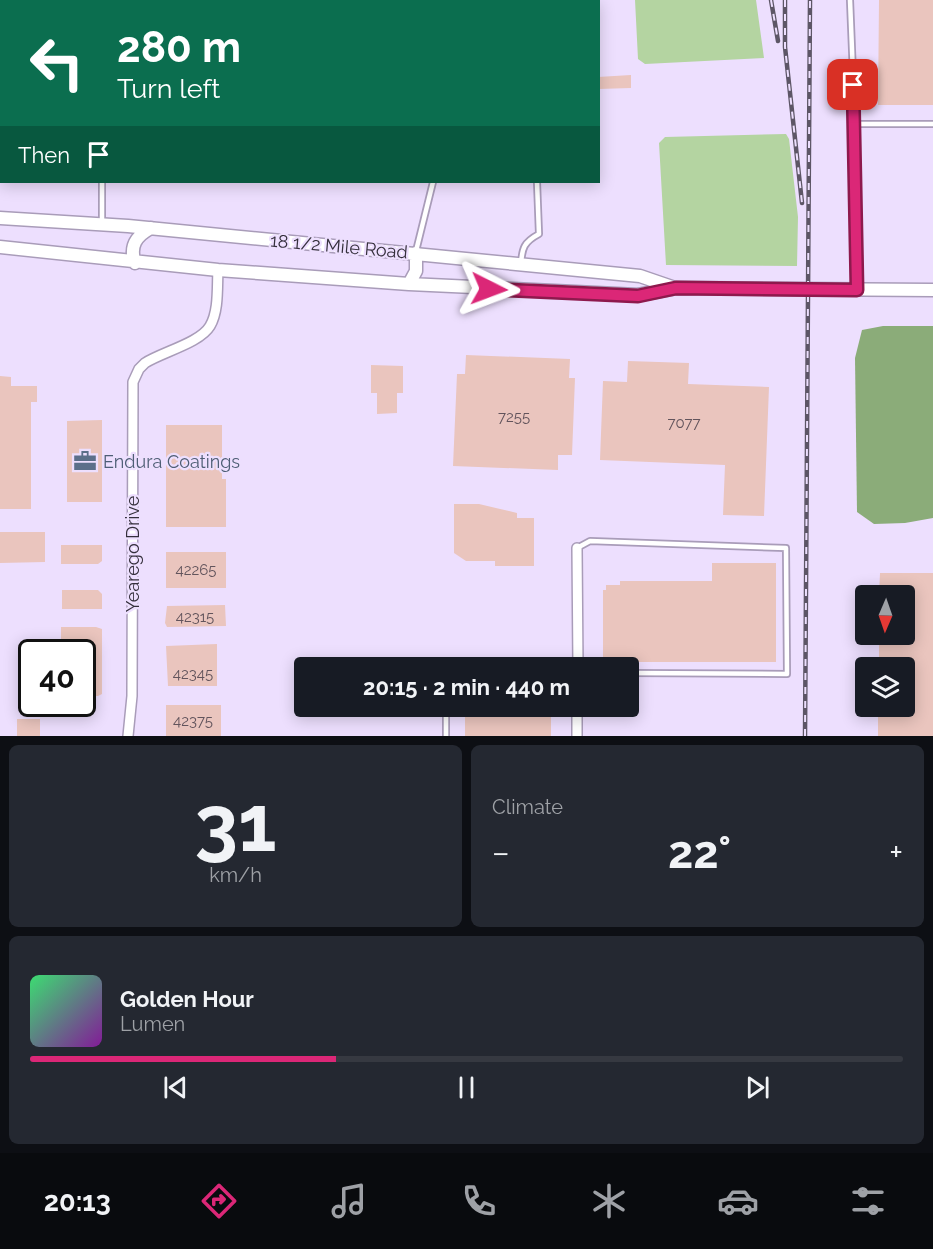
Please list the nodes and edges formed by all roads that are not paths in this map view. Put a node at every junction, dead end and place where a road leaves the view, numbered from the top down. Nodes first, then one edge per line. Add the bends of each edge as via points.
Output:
1 (850, 0) edge
2 (855, 124) junction
3 (933, 124) edge
4 (102, 183) edge
5 (433, 183) edge
6 (537, 183) edge
7 (0, 218) edge
8 (102, 224) junction
9 (151, 228) junction
10 (0, 247) edge
11 (416, 253) junction
12 (135, 263) junction
13 (521, 264) junction
14 (218, 270) junction
15 (409, 284) junction
16 (676, 288) junction
17 (857, 290) junction
18 (933, 290) edge
19 (577, 548) joint
20 (578, 657) edge
21 (639, 673) edge
22 (446, 717) edge
23 (577, 717) edge
24 (128, 736) edge
25 (446, 736) edge
26 (577, 736) edge

1 - 2 lane
2 - 3 lane
2 - 17 lane
4 - 8 lane
5 - 11 lane
6 - 13 lane via 539,234 522,247
7 - 8 street, 18 1/2 Mile Road
8 - 9 street, 18 1/2 Mile Road
9 - 11 street, 18 1/2 Mile Road
9 - 12 street via 134,243
10 - 12 street, 18 1/2 Mile Road
11 - 13 street, 18 1/2 Mile Road
11 - 15 street via 416,272
12 - 14 street, 18 1/2 Mile Road
13 - 16 street, 18 1/2 Mile Road via 640,276
14 - 15 street, 18 1/2 Mile Road
14 - 24 street, Yearego Drive via 210,326 195,339 146,363 133,382 132,696
15 - 16 street, 18 1/2 Mile Road via 638,296
16 - 17 street, 18 1/2 Mile Road
17 - 18 street, 18 1/2 Mile Road
19 - 20 street
19 - 21 lane via 590,542 786,548 787,674
22 - 25 lane
23 - 26 street

